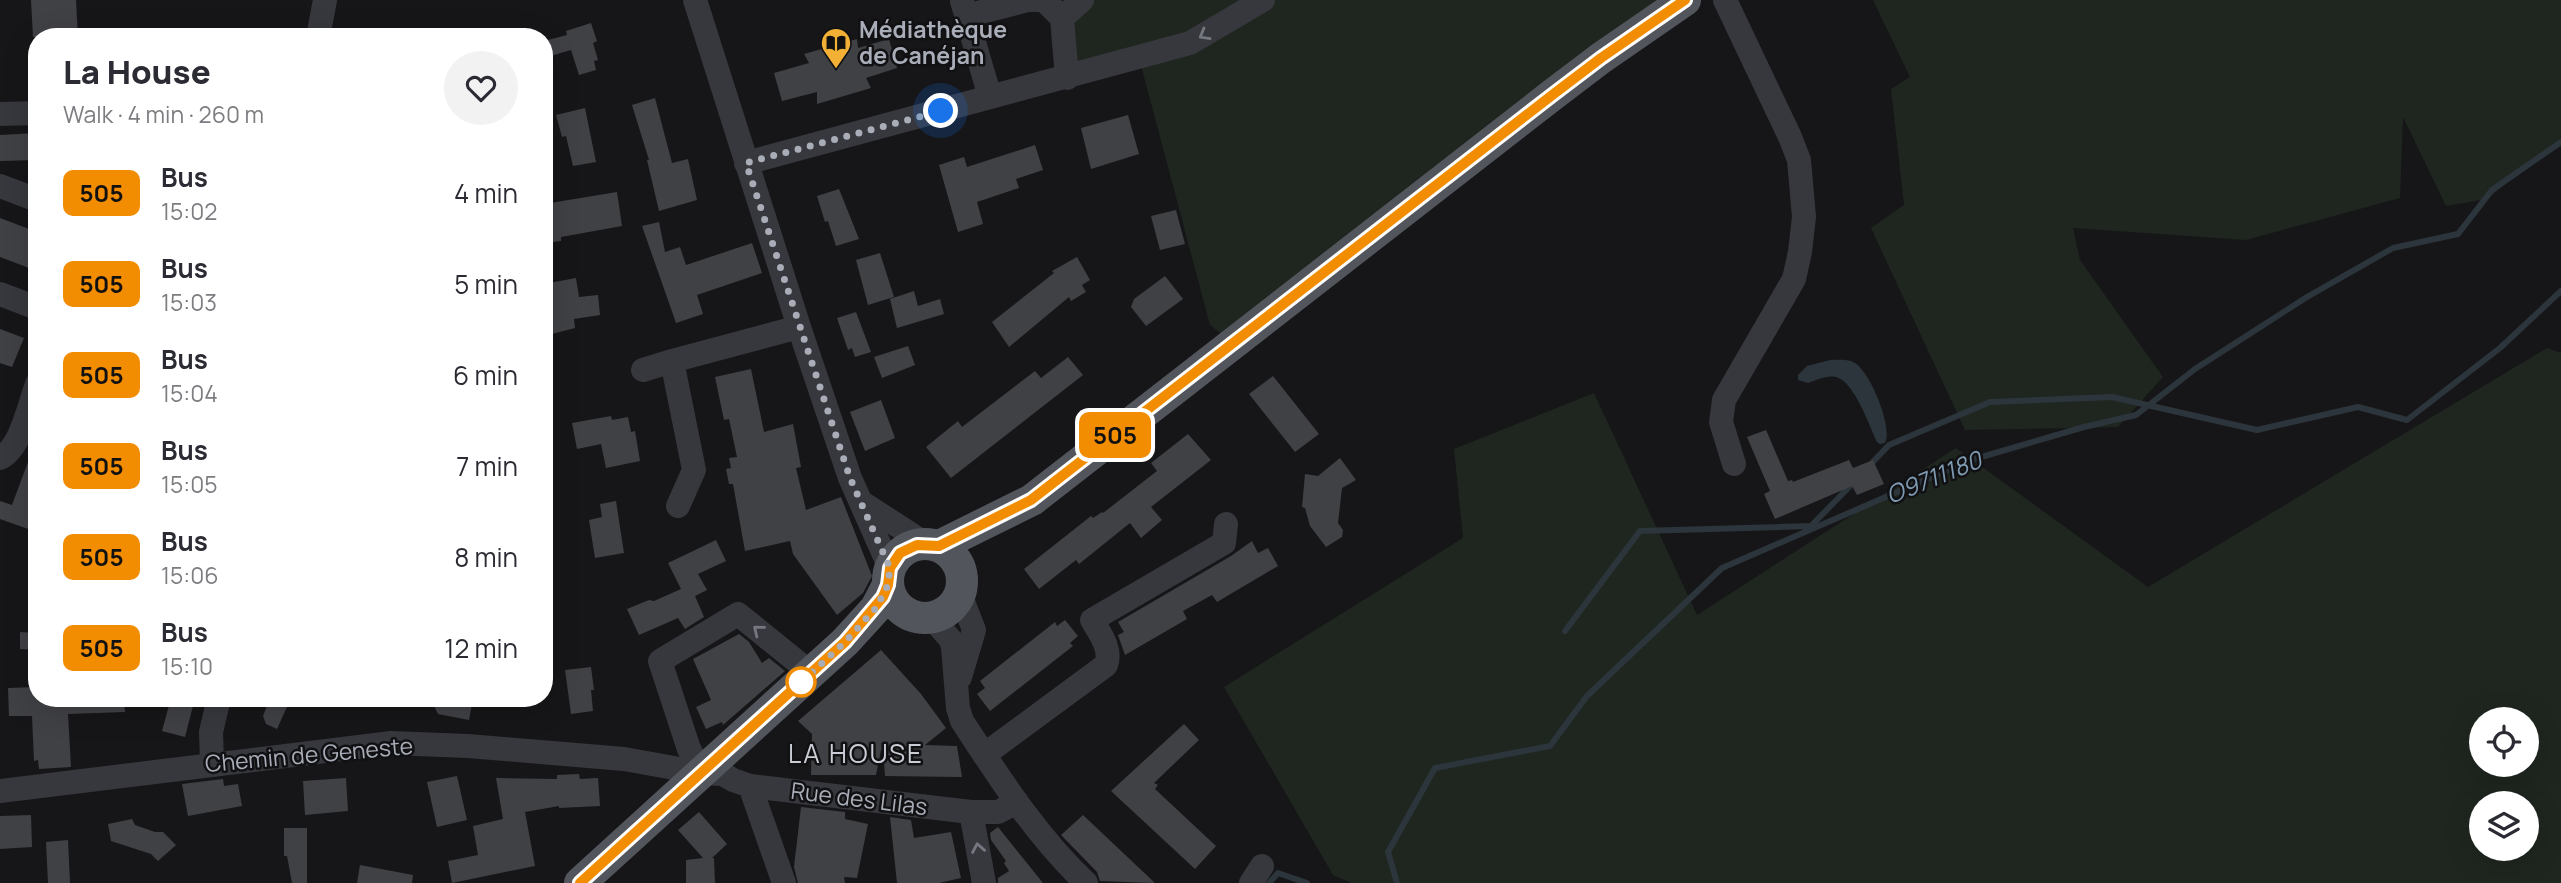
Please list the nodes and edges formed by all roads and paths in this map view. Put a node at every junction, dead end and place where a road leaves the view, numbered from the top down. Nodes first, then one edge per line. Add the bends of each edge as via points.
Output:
1 (325, 0) edge
2 (695, 0) edge
3 (1082, 0) edge
4 (1263, 0) edge
5 (1685, 0) edge
6 (1725, 0) edge
7 (964, 8) edge
8 (1062, 18) junction
9 (320, 28) edge
10 (1067, 78) junction
11 (990, 97) junction
12 (28, 113) edge
13 (0, 114) edge
14 (746, 163) junction
15 (0, 186) edge
16 (28, 197) edge
17 (0, 294) edge
18 (28, 305) edge
19 (799, 327) junction
20 (672, 362) junction
21 (643, 370) dead end
22 (28, 409) edge
23 (0, 458) edge
24 (1734, 464) dead end
25 (1031, 500) junction
26 (860, 501) junction
27 (678, 506) dead end
28 (1226, 524) dead end
29 (932, 545) junction
30 (889, 577) junction
31 (960, 581) junction
32 (921, 617) junction
33 (845, 642) junction
34 (811, 673) junction
35 (956, 688) junction
36 (217, 707) edge
37 (984, 755) junction
38 (212, 763) junction
39 (702, 773) junction
40 (750, 786) junction
41 (0, 791) edge
42 (1017, 802) junction
43 (971, 812) junction
44 (784, 882) edge
45 (580, 883) edge
46 (984, 883) edge
47 (1086, 883) edge

1 - 9 street
2 - 14 street
3 - 8 street
4 -> 10 street via 1190,43
5 - 25 main road via 1561,88
6 - 24 street via 1799,160 1804,216 1794,279 1724,400 1721,422
7 - 8 street via 1044,0
7 - 11 street
8 - 10 street
10 - 11 street
11 - 14 street
12 - 13 street
14 - 19 street
15 - 16 street
17 - 18 street
19 - 20 street
19 - 26 street
20 - 21 street
20 - 27 street via 694,470
22 - 23 street via 16,443
25 - 29 main road
25 - 31 main road
26 - 29 street
26 - 30 street
28 - 37 street via 1224,543 1092,620 1108,649 1106,665
29 - 30 main road via 917,545 900,553
29 - 31 main road via 955,559
30 - 32 main road via 891,598 899,608
30 - 33 main road via 876,608
31 - 32 main road via 952,607
31 - 35 street via 974,630
32 - 33 main road
32 - 35 street via 951,640
33 - 34 main road
34 - 39 main road
34 -> 39 street via 738,614 660,661 689,749
35 - 37 street via 962,720
36 - 38 street via 211,732
37 - 42 street
38 - 39 street, Chemin de Geneste via 391,743 624,760
38 - 41 street, Chemin de Geneste
39 - 40 street, Rue des Lilas via 723,774
39 - 45 main road
40 - 43 street, Rue des Lilas
40 - 44 street
42 - 43 street, Rue des Lilas via 998,812
42 - 47 street via 1061,860
46 -> 43 street

